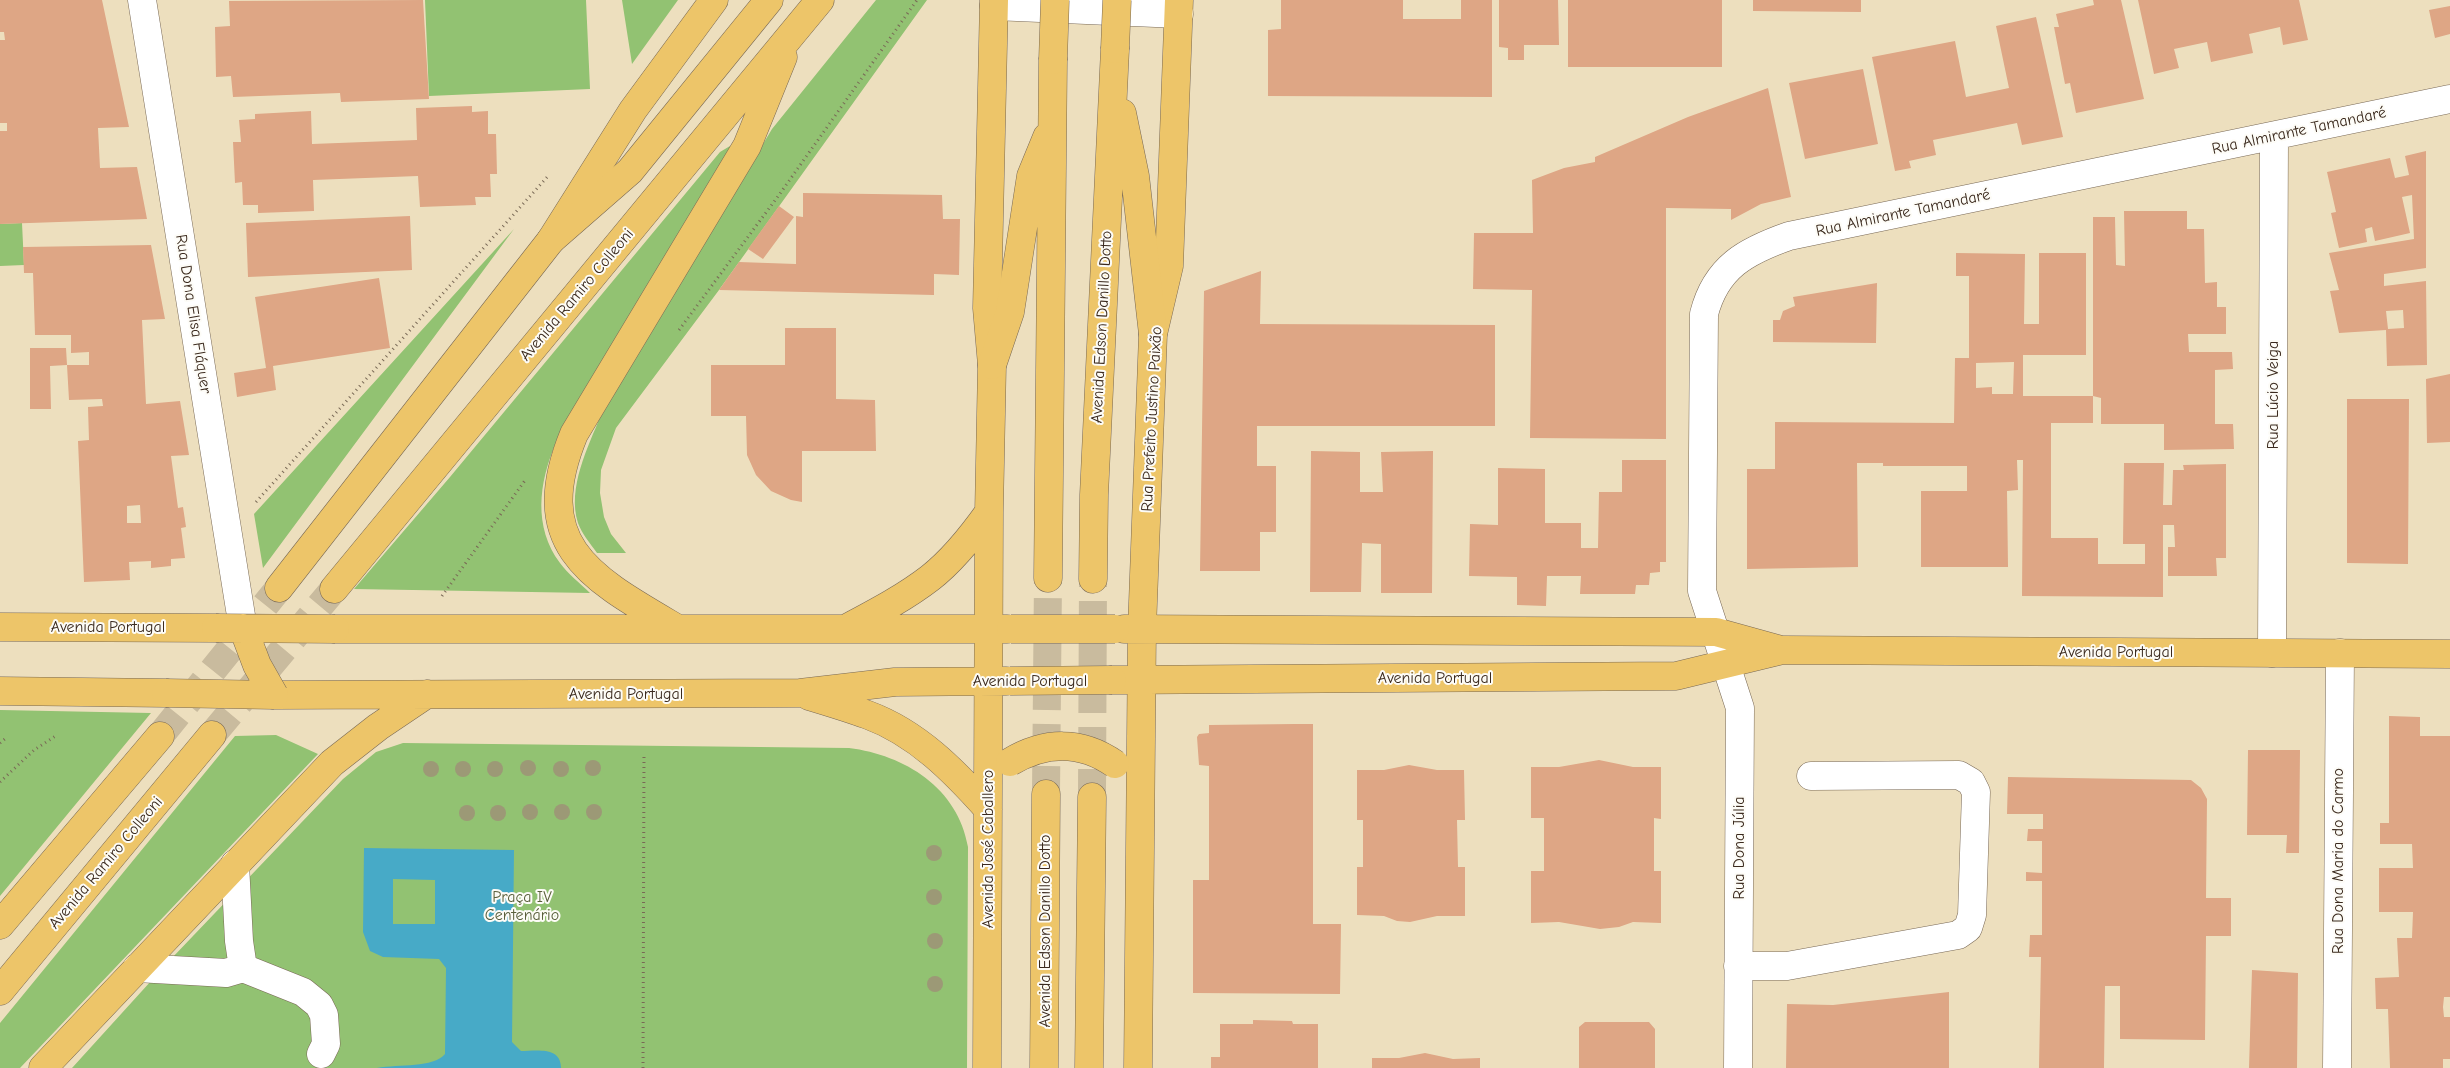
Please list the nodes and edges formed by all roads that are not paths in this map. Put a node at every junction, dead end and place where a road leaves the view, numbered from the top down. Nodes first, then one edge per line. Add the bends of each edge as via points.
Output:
1 (142, 0) edge
2 (714, 0) edge
3 (769, 0) edge
4 (820, 0) edge
5 (1055, 0) edge
6 (1117, 0) edge
7 (994, 3) edge
8 (1179, 7) edge
9 (793, 33) junction
10 (1114, 76) junction
11 (2450, 99) edge
12 (1052, 127) junction
13 (2274, 136) junction
14 (552, 240) junction
15 (1153, 334) junction
16 (992, 365) junction
17 (989, 512) junction
18 (1048, 578) tunnel mouth
19 (1093, 579) tunnel mouth
20 (279, 588) tunnel mouth
21 (334, 589) tunnel mouth
22 (0, 626) edge
23 (243, 628) junction
24 (678, 629) junction
25 (1000, 629) junction
26 (1142, 629) junction
27 (844, 630) junction
28 (1716, 632) junction
29 (1783, 650) junction
30 (2272, 653) junction
31 (2340, 654) junction
32 (2450, 654) edge
33 (1726, 664) junction
34 (1141, 680) junction
35 (999, 682) junction
36 (0, 691) edge
37 (800, 693) junction
38 (427, 694) junction
39 (278, 695) junction
40 (212, 735) tunnel mouth
41 (160, 736) tunnel mouth
42 (1811, 776) dead end
43 (988, 779) junction
44 (1140, 788) junction
45 (1046, 794) tunnel mouth
46 (1092, 797) tunnel mouth
47 (988, 809) junction
48 (235, 864) junction
49 (0, 926) edge
50 (1738, 966) junction
51 (137, 968) junction
52 (243, 968) junction
53 (0, 990) edge
54 (321, 1054) dead end
55 (43, 1068) edge
56 (987, 1068) edge
57 (1044, 1068) edge
58 (1089, 1068) edge
59 (1138, 1068) edge
60 (1738, 1068) edge
61 (2337, 1068) edge

1 - 23 street, Rua Dona Elisa Fláquer
2 - 14 main road via 633,110
3 - 14 main road via 630,171
4 - 9 main road, Avenida Ramiro Colleoni
5 - 12 main road, bridge
6 - 10 main road, bridge
7 - 8 street
7 - 16 main road via 987,308
8 - 15 main road, Rua Prefeito Justino Paixão via 1170,266
9 - 21 main road, Avenida Ramiro Colleoni
9 - 24 main road via 747,146 574,434 562,469 557,497 566,540 593,572 611,587
10 - 15 main road via 1135,176
10 - 19 main road, Avenida Edson Danillo Dotto via 1094,495
11 - 13 street, Rua Almirante Tamandaré
12 - 16 main road via 1031,176 1010,312
12 - 18 main road
13 - 28 street, Rua Almirante Tamandaré via 1789,236 1758,247 1735,262 1720,276 1708,295 1704,314 1702,591
13 - 30 street, Rua Lúcio Veiga
14 - 20 main road
15 - 26 main road, Rua Prefeito Justino Paixão
16 - 17 main road
17 - 25 main road
17 - 27 main road via 960,550 930,578
22 - 23 main road, Avenida Portugal, bridge
23 - 24 main road, Avenida Portugal, bridge
23 - 39 main road, bridge via 257,665
24 - 27 main road, Avenida Portugal
25 - 26 main road, Avenida Portugal, bridge
25 - 27 main road, Avenida Portugal
25 - 35 main road, Avenida José Caballero
26 - 28 main road, Avenida Portugal
26 - 34 main road
28 - 29 main road, Avenida Portugal
28 - 33 street, Rua Dona Júlia
29 - 30 main road, Avenida Portugal
29 - 33 main road, Avenida Portugal
30 - 31 main road, Avenida Portugal
31 - 32 main road, Avenida Portugal
31 - 61 street, Rua Dona Maria do Carmo
33 - 34 main road, Avenida Portugal via 1676,676
33 - 50 street, Rua Dona Júlia via 1740,708
34 - 35 main road, Avenida Portugal, bridge
34 - 44 main road
35 - 37 main road, Avenida Portugal via 895,682
35 - 43 main road, Avenida José Caballero
36 - 39 main road, Avenida Portugal, bridge
37 - 38 main road, Avenida Portugal
37 - 47 main road via 869,716 901,731 948,766
38 - 39 main road, Avenida Portugal
38 - 48 main road via 332,763
40 - 53 main road, Avenida Ramiro Colleoni
41 - 49 main road
42 - 50 street via 1959,775 1971,782 1976,792 1972,915 1968,928 1958,935 1787,966
43 - 44 main road, bridge via 1010,762 1040,748 1063,745 1085,748 1115,764
43 - 47 main road, Avenida José Caballero
44 - 59 main road
45 - 57 main road, Avenida Edson Danillo Dotto
46 - 58 main road
47 - 56 main road, Avenida José Caballero
48 - 51 main road
48 - 52 street
50 - 60 street, Rua Dona Júlia
51 - 52 street via 226,973
51 - 55 main road
52 - 54 street via 303,992 319,1005 326,1023 326,1044

